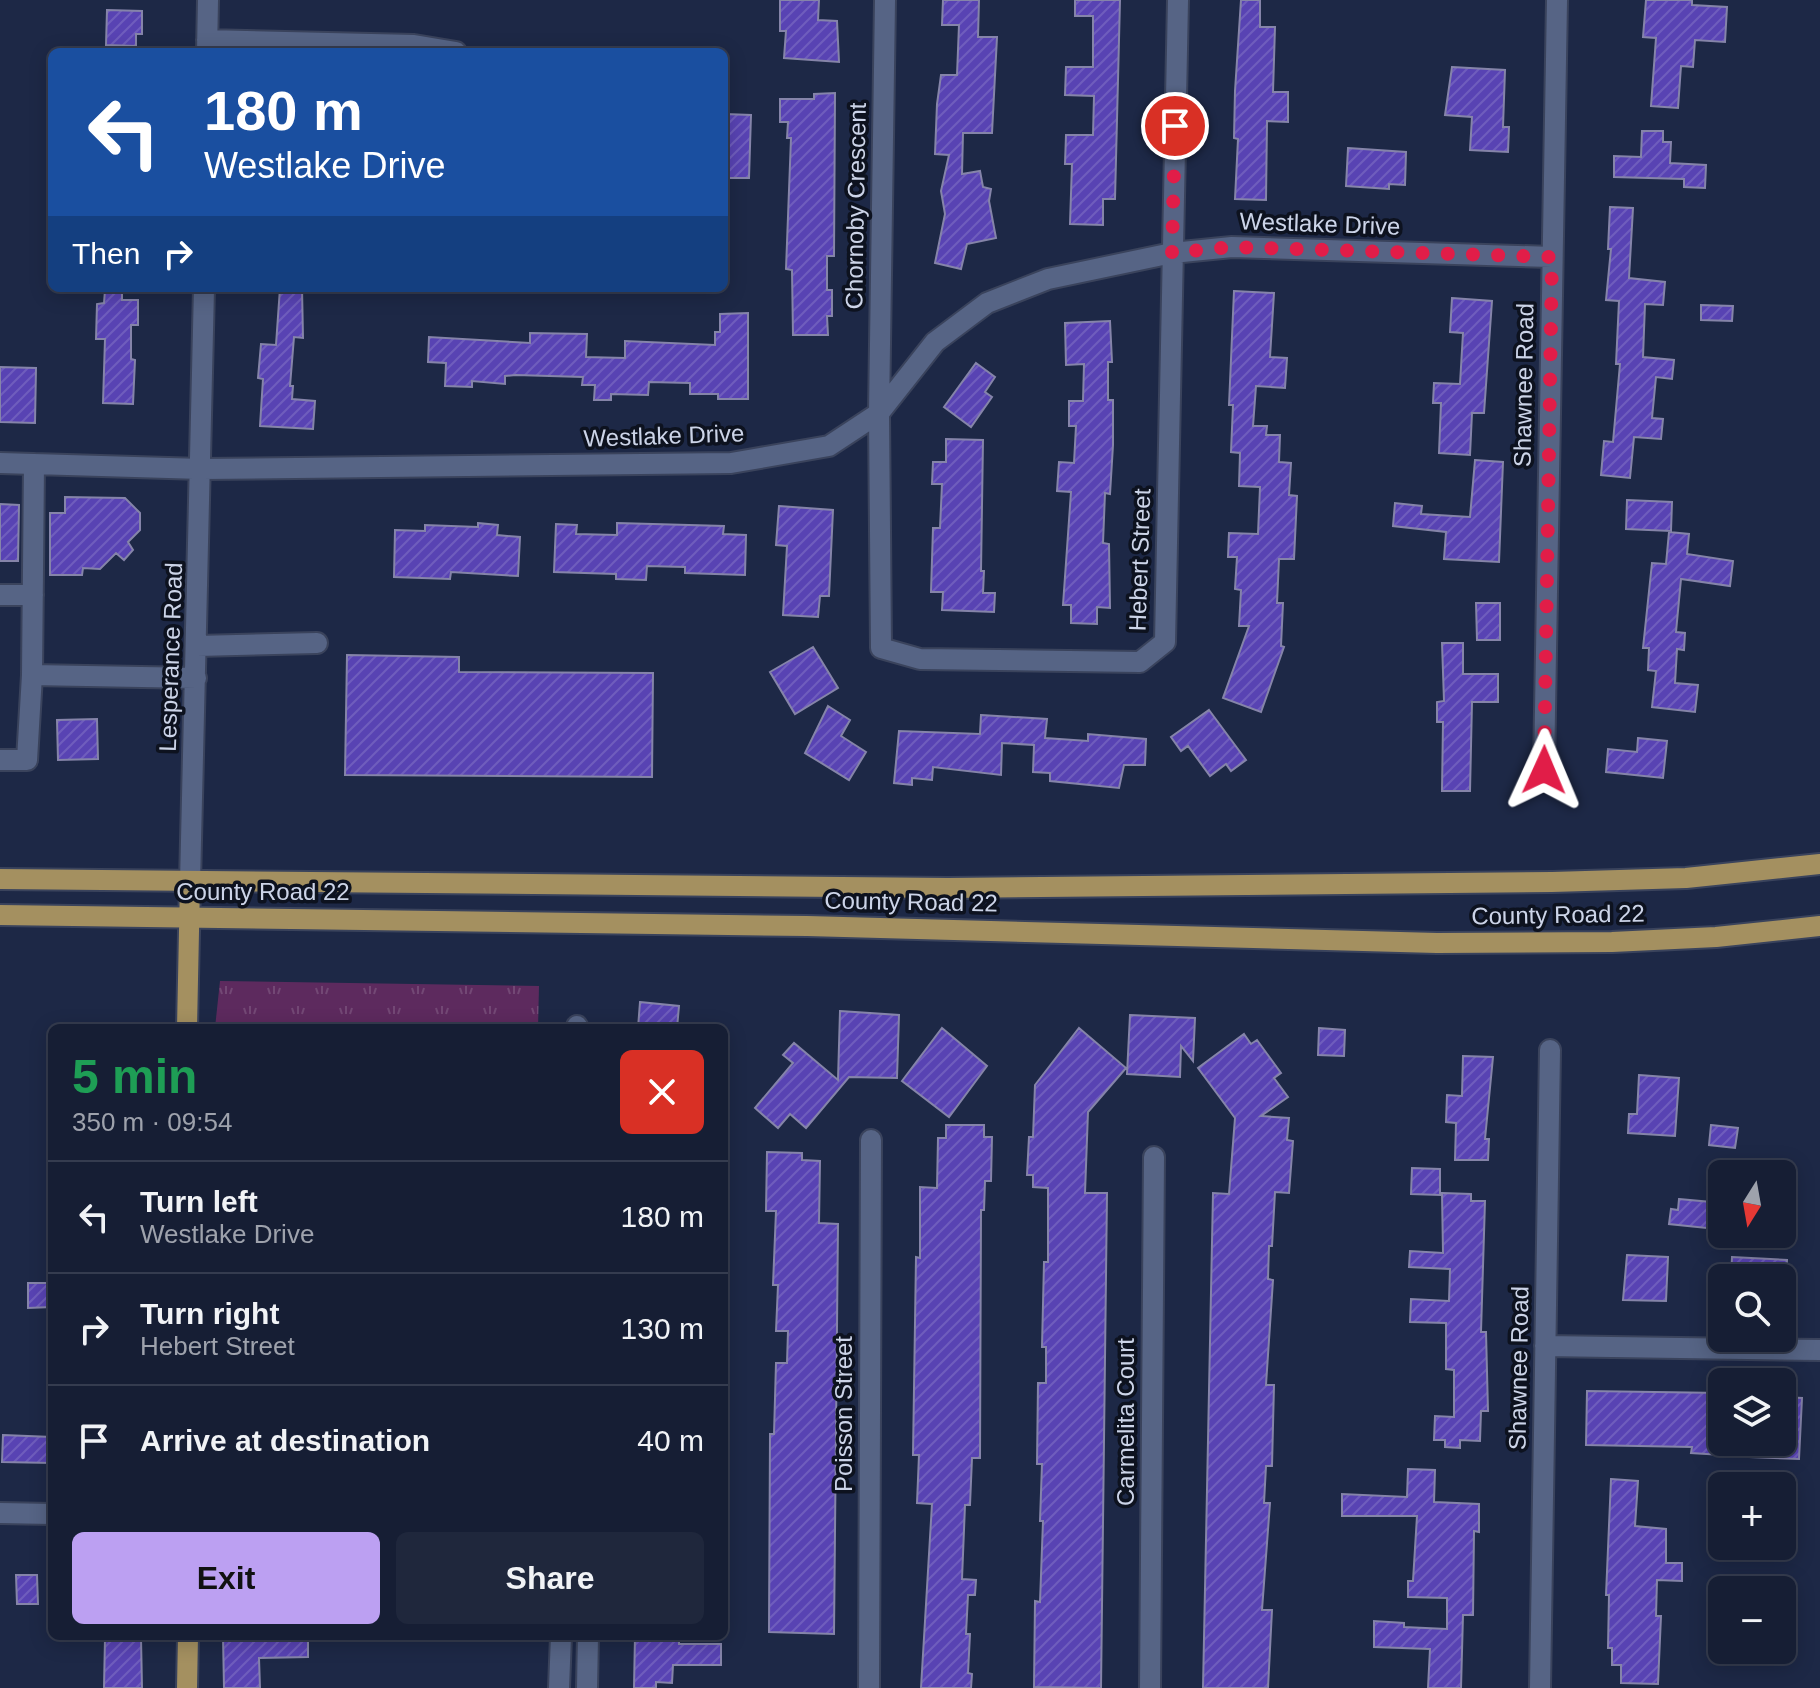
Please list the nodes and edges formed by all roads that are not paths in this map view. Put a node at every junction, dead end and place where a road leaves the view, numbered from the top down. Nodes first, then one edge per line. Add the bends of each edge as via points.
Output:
1 (208, 0) edge
2 (885, 0) edge
3 (1178, 0) edge
4 (1557, 0) edge
5 (207, 46) edge
6 (432, 48) edge
7 (1172, 253) junction
8 (1552, 257) junction
9 (204, 292) edge
10 (879, 413) junction
11 (0, 463) edge
12 (34, 464) junction
13 (202, 469) junction
14 (0, 595) edge
15 (33, 595) junction
16 (317, 643) dead end
17 (197, 646) junction
18 (32, 675) junction
19 (196, 678) junction
20 (0, 760) edge
21 (1544, 770) dead end
22 (1820, 864) edge
23 (0, 879) edge
24 (190, 883) junction
25 (0, 915) edge
26 (189, 918) junction
27 (1820, 926) edge
28 (187, 1024) edge
29 (1550, 1050) dead end
30 (871, 1140) dead end
31 (1154, 1157) dead end
32 (1545, 1346) junction
33 (1820, 1350) edge
34 (0, 1513) edge
35 (48, 1514) edge
36 (188, 1640) edge
37 (561, 1640) edge
38 (588, 1640) edge
39 (187, 1688) edge
40 (559, 1688) edge
41 (587, 1688) edge
42 (869, 1688) edge
43 (1150, 1688) edge
44 (1540, 1688) edge

1 - 5 street
2 - 10 street, Chornoby Crescent
3 - 7 street, Hebert Street
4 - 8 street, Shawnee Road
5 - 6 street
7 - 8 street, Westlake Drive via 1232,247
7 - 10 street, Westlake Drive via 1048,279 987,303 935,342
7 - 10 street, Hebert Street via 1165,642 1140,662 920,659 881,648
8 - 21 street, Shawnee Road
9 - 13 street, Lesperance Road
10 - 13 street, Westlake Drive via 829,446 731,463
11 - 12 street, Westlake Drive
12 - 13 street, Westlake Drive
12 - 15 street
13 - 17 street, Lesperance Road
14 - 15 street
15 - 18 street
16 - 17 street
17 - 19 street, Lesperance Road
18 - 19 street
18 - 20 street via 27,760
19 - 24 street, Lesperance Road
22 - 24 main road, County Road 22 via 1686,878 1520,882 810,888
23 - 24 main road, County Road 22
24 - 26 main road, Lesperance Road
25 - 26 main road, County Road 22
26 - 27 main road, County Road 22 via 807,926 1437,943 1627,941
26 - 28 main road, Lesperance Road
29 - 32 street, Shawnee Road
30 - 42 street, Poisson Street
31 - 43 street, Carmelita Court
32 - 33 street
32 - 44 street, Shawnee Road
34 - 35 street
36 - 39 main road
37 - 40 street
38 - 41 street

